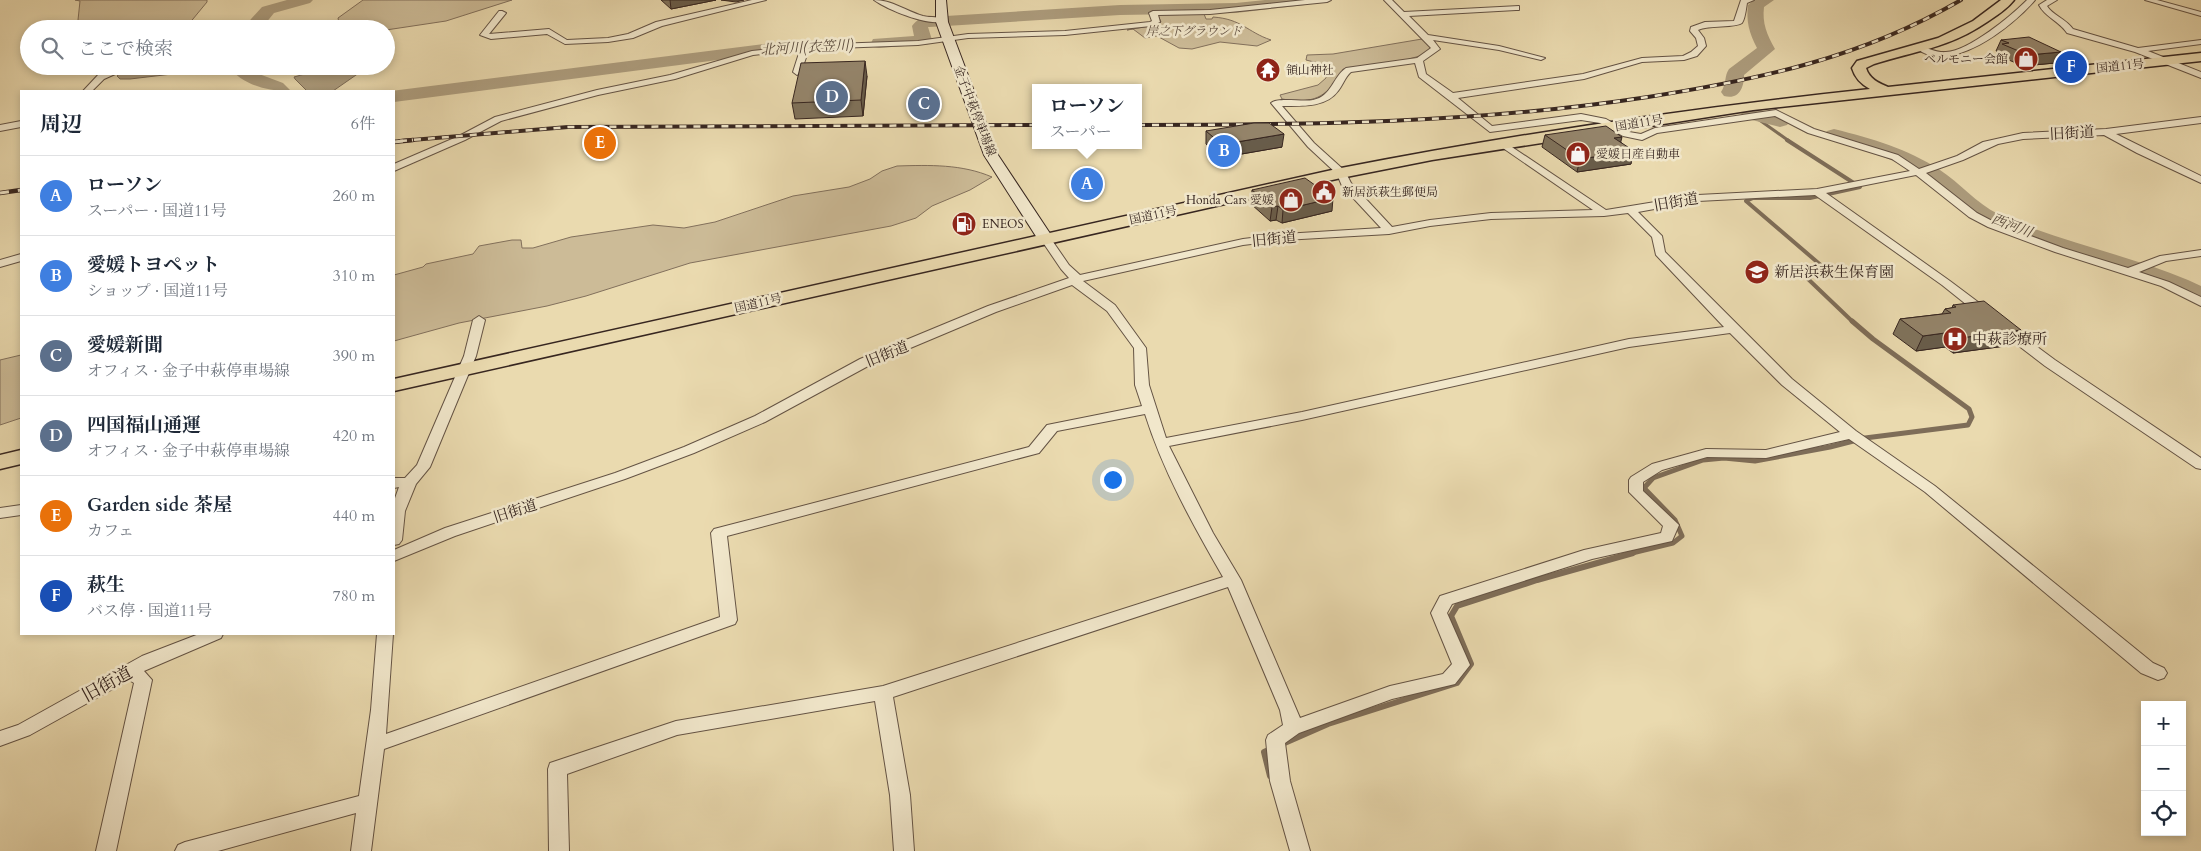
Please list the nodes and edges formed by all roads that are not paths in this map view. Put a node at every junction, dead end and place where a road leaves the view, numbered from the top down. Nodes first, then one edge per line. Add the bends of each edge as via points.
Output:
1 (762, 0) edge
2 (878, 0) edge
3 (941, 0) edge
4 (1327, 0) edge
5 (1388, 0) edge
6 (1750, 0) edge
7 (2008, 0) edge
8 (2031, 0) edge
9 (2053, 0) edge
10 (2149, 0) edge
11 (1516, 8) dead end
12 (502, 14) dead end
13 (1402, 14) junction
14 (2201, 14) edge
15 (942, 21) junction
16 (1426, 37) junction
17 (948, 38) junction
18 (2201, 42) edge
19 (805, 48) junction
20 (1920, 48) junction
21 (2138, 50) junction
22 (2201, 57) edge
23 (1541, 58) dead end
24 (1418, 60) junction
25 (2164, 61) junction
26 (797, 72) edge
27 (106, 75) edge
28 (2201, 75) edge
29 (88, 90) edge
30 (1884, 90) junction
31 (1451, 96) junction
32 (2201, 120) edge
33 (20, 124) edge
34 (1608, 124) junction
35 (0, 128) edge
36 (2106, 132) junction
37 (1504, 144) junction
38 (395, 168) edge
39 (1336, 168) junction
40 (1923, 171) junction
41 (2201, 180) edge
42 (1820, 195) junction
43 (1630, 210) junction
44 (1604, 213) junction
45 (1389, 231) junction
46 (1042, 233) junction
47 (2201, 254) edge
48 (20, 257) edge
49 (0, 264) edge
50 (2133, 270) junction
51 (1076, 279) junction
52 (2201, 302) edge
53 (479, 320) dead end
54 (1733, 330) junction
55 (467, 362) junction
56 (395, 373) edge
57 (395, 385) edge
58 (1149, 409) junction
59 (1851, 434) junction
60 (1160, 443) junction
61 (20, 457) edge
62 (0, 462) edge
63 (2201, 465) edge
64 (20, 472) edge
65 (0, 477) edge
66 (409, 482) junction
67 (395, 483) edge
68 (20, 510) edge
69 (0, 513) edge
70 (396, 548) edge
71 (1233, 580) junction
72 (213, 635) edge
73 (385, 635) edge
74 (130, 671) junction
75 (2158, 673) dead end
76 (883, 693) junction
77 (1293, 728) junction
78 (0, 739) edge
79 (375, 746) junction
80 (368, 802) junction
81 (106, 851) edge
82 (185, 851) edge
83 (361, 851) edge
84 (559, 851) edge
85 (904, 851) edge
86 (1300, 851) edge

1 - 12 street via 659,24 630,36 592,42 565,42 550,30 491,37 484,35
2 - 15 street via 923,19
3 - 15 main road, 金子中萩停車場線
4 - 17 street via 1248,9 1152,13 1156,22 1151,24 1097,30
5 - 13 street
6 - 31 street via 1744,2 1739,21 1705,24 1694,29 1702,46 1688,57 1642,60 1584,76
7 - 20 highway via 1991,16 1957,35
8 - 20 street via 2018,14 1986,36 1950,54
9 - 21 street via 2043,5 2070,31
10 - 14 street
11 - 13 street
13 - 16 street
15 - 17 main road, 金子中萩停車場線
16 - 23 street
16 - 24 street via 1436,49
17 - 19 street via 907,44
17 - 46 main road, 金子中萩停車場線 via 991,155
18 - 21 street
19 - 26 street
19 - 38 street via 737,56 672,77 498,119
20 - 30 highway via 1862,64 1860,74
21 - 25 street
22 - 25 highway, 国道11号
24 - 31 street via 1422,75
24 - 39 street via 1350,70 1344,73 1331,95 1321,99 1301,103 1275,102 1311,145
25 - 28 street
25 - 30 highway, 国道11号
27 - 29 street
30 - 34 highway, 国道11号
31 - 34 street via 1490,129 1581,117
32 - 36 street, 旧街道
33 - 35 street
34 - 37 highway, 国道11号
34 - 39 highway, 国道11号 via 1468,141
34 - 40 street via 1626,134 1642,136 1655,131 1776,113 1811,131 1895,156
36 - 40 street, 旧街道 via 2023,136 1996,141
36 - 41 street
37 - 39 highway, 国道11号
37 - 44 street
39 - 45 street via 1346,184
39 - 46 highway, 国道11号
40 - 42 street, 旧街道 via 1854,184
40 - 50 street via 1973,215 1992,225 2060,250
42 - 43 street, 旧街道 via 1698,198
42 - 63 street via 1946,283 2028,348
43 - 44 street, 旧街道
43 - 54 street via 1656,236 1660,253
44 - 45 street, 旧街道 via 1491,216
45 - 51 street, 旧街道 via 1244,242
46 - 51 street
46 - 55 highway, 国道11号
47 - 50 street via 2188,254
48 - 49 street
50 - 52 street
51 - 58 street via 1111,308 1140,348 1142,386
51 - 70 street, 旧街道 via 992,309 865,362 760,419 689,450 620,476
53 - 55 street
54 - 59 street via 1787,382
54 - 60 street via 1629,343 1302,416
55 - 56 highway, 国道11号
55 - 57 highway, 国道11号
55 - 66 street via 423,467
58 - 60 street
58 - 79 street via 1052,428 1034,450 718,533 729,620
59 - 75 street via 1930,490 2147,668
59 - 77 street via 1766,454 1706,453 1657,467 1636,480 1636,492 1671,525 1667,537 1590,554 1446,600 1438,613 1461,665 1449,678 1390,693
60 - 71 street via 1205,533
61 - 62 highway
64 - 65 highway
66 - 67 street
66 - 70 street via 397,511
68 - 69 street
71 - 76 street
71 - 77 street via 1289,710
72 - 74 street, 旧街道
73 - 79 street
74 - 78 street, 旧街道 via 24,730
74 - 81 street via 144,680
76 - 84 street via 676,728 557,769
76 - 85 street via 900,795
77 - 86 street via 1275,740 1280,780
79 - 80 street
80 - 82 street
80 - 83 street

